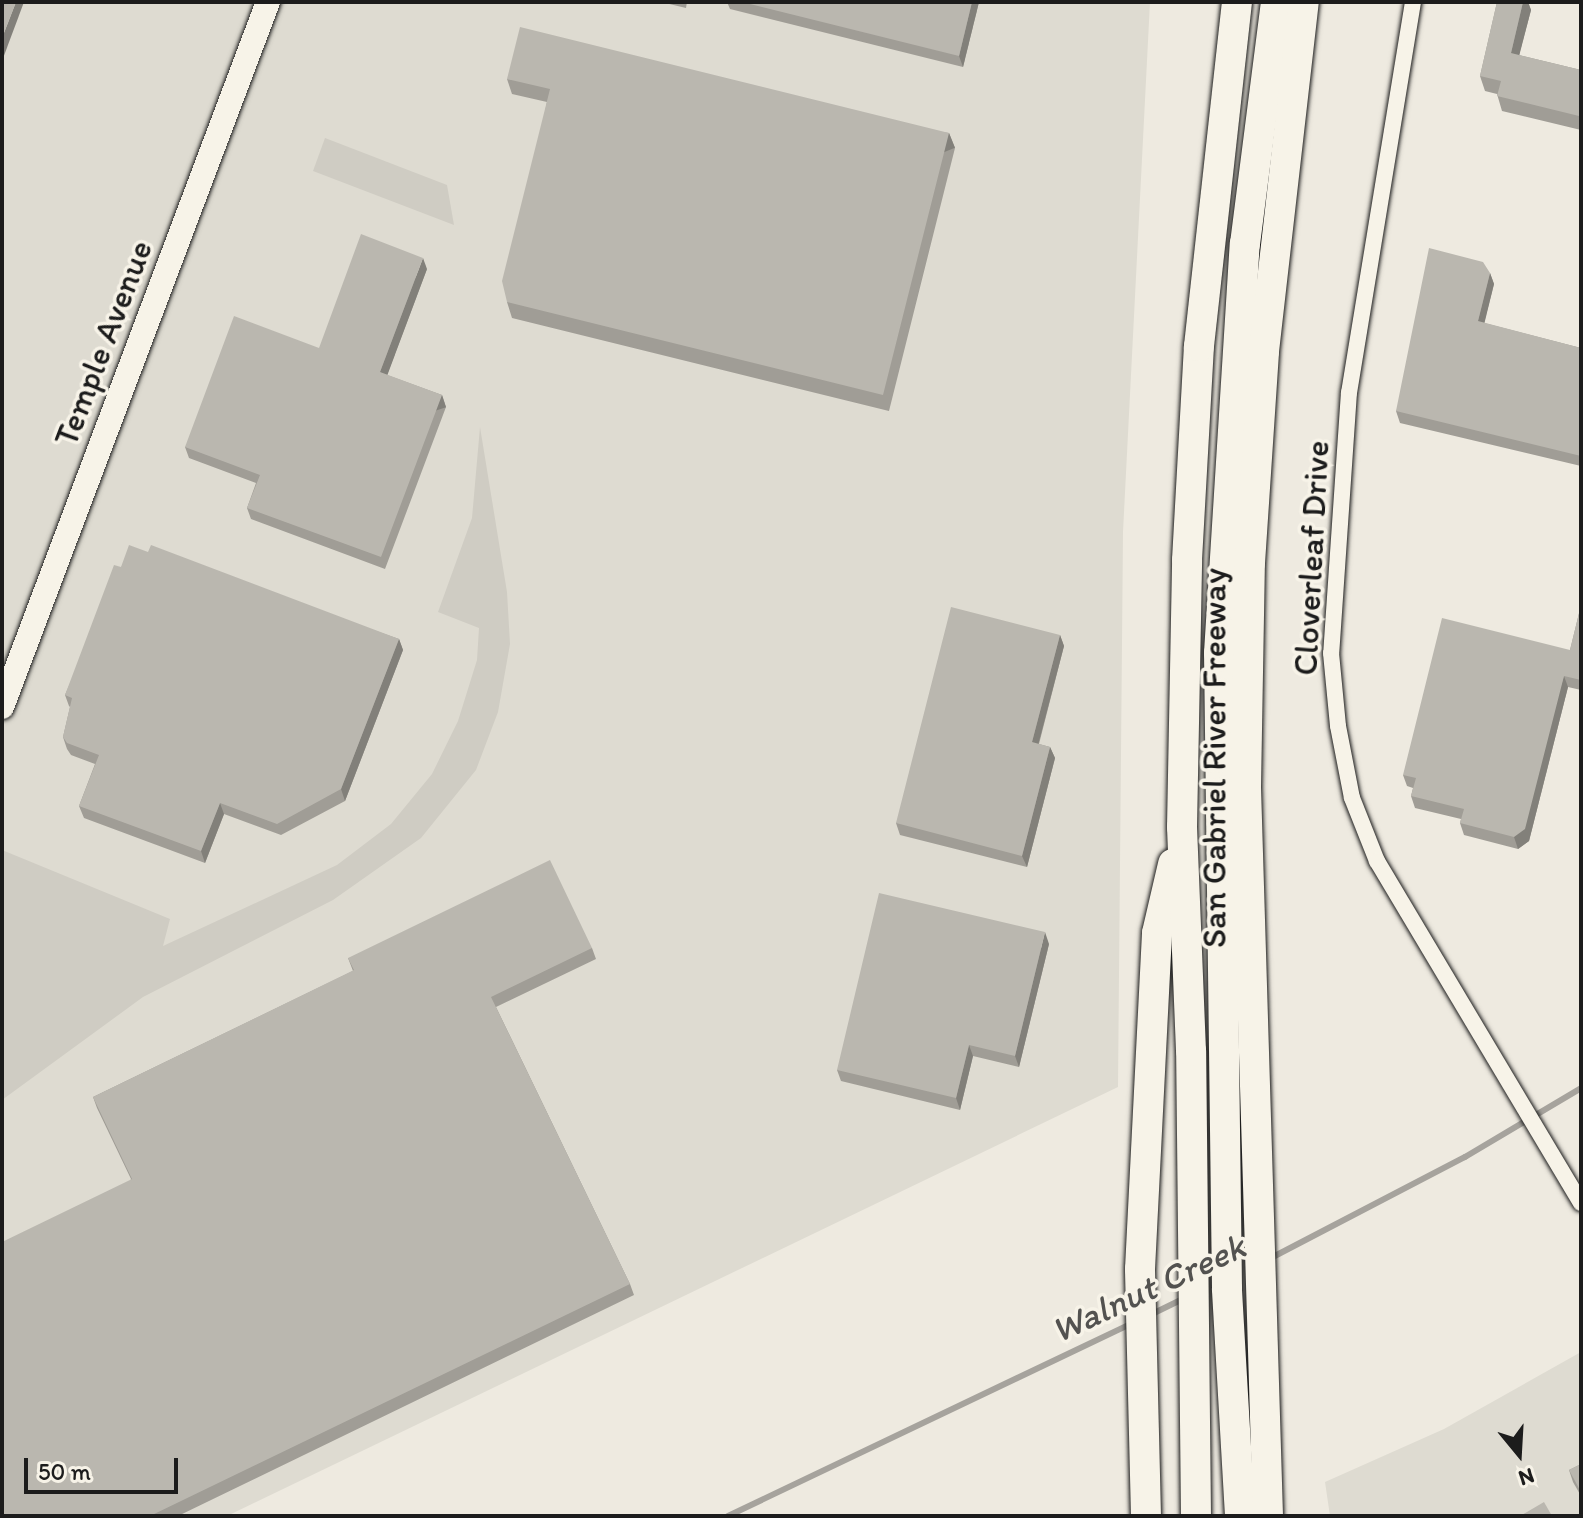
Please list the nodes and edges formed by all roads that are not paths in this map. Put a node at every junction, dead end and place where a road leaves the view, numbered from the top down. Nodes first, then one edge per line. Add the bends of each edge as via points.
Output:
1 (268, 2) edge
2 (1237, 2) edge
3 (1262, 2) edge
4 (1276, 2) edge
5 (1304, 2) edge
6 (1413, 2) edge
7 (2, 707) edge
8 (1182, 827) junction
9 (1191, 1046) junction
10 (1581, 1203) edge
11 (1146, 1516) edge
12 (1196, 1516) edge
13 (1240, 1516) edge
14 (1268, 1516) edge

1 - 7 main road, Temple Avenue
2 - 8 highway, San Gabriel River Freeway via 1199,346
3 - 9 highway via 1221,357 1207,585 1204,808 1210,1020
4 - 13 highway via 1245,244 1226,483 1218,834 1227,1288
5 - 14 highway, San Gabriel River Freeway via 1264,351 1250,563 1246,787
6 - 10 street, Cloverleaf Drive via 1349,392 1331,653 1352,798 1410,924
8 - 9 highway, San Gabriel River Freeway
8 - 11 highway via 1157,933 1140,1269
9 - 12 highway, San Gabriel River Freeway

